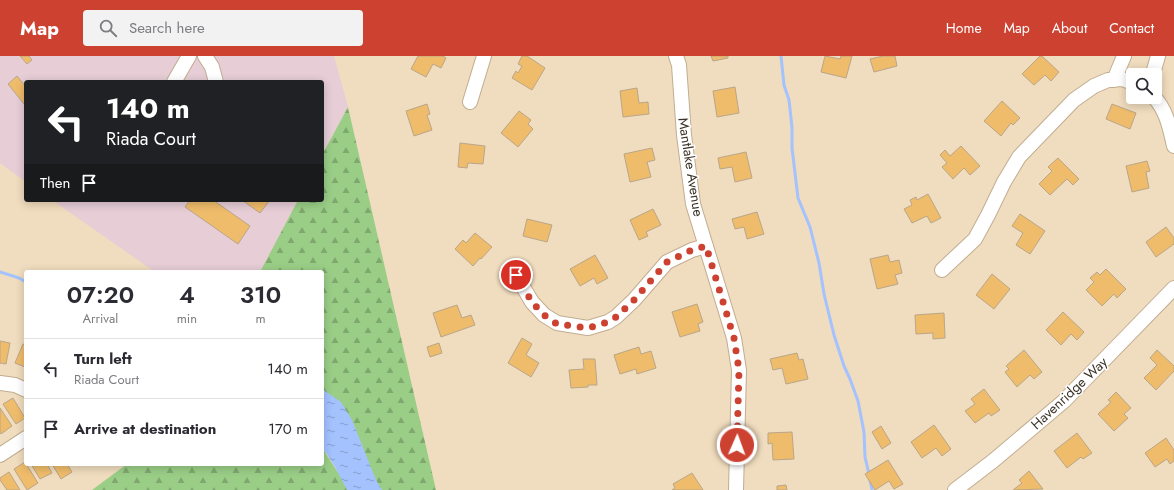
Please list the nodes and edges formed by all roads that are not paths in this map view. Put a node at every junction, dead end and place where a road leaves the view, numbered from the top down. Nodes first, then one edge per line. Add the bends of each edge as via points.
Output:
1 (189, 56) edge
2 (205, 56) edge
3 (484, 56) edge
4 (676, 56) edge
5 (1124, 56) edge
6 (1158, 56) edge
7 (1155, 68) edge
8 (175, 80) edge
9 (215, 80) edge
10 (1114, 80) junction
11 (1126, 80) edge
12 (470, 102) dead end
13 (1160, 104) edge
14 (1174, 146) edge
15 (706, 246) junction
16 (942, 270) dead end
17 (516, 275) dead end
18 (1174, 288) edge
19 (0, 383) edge
20 (24, 389) edge
21 (24, 439) edge
22 (0, 455) edge
23 (960, 489) edge
24 (736, 490) edge

1 - 8 street
2 - 9 street via 212,67
3 - 12 street
4 - 15 street, Mantlake Avenue via 693,204
5 - 10 street
6 - 7 street
10 - 11 street
10 - 16 street via 1094,86 1074,100 1019,158 975,239
13 - 14 street via 1167,116
15 - 17 street via 667,262 616,317 588,328 557,324 544,315 532,302
15 - 24 street, Mantlake Avenue via 734,338 739,370
18 - 23 street, Havenridge Way via 1064,401
19 - 20 street
21 - 22 street

